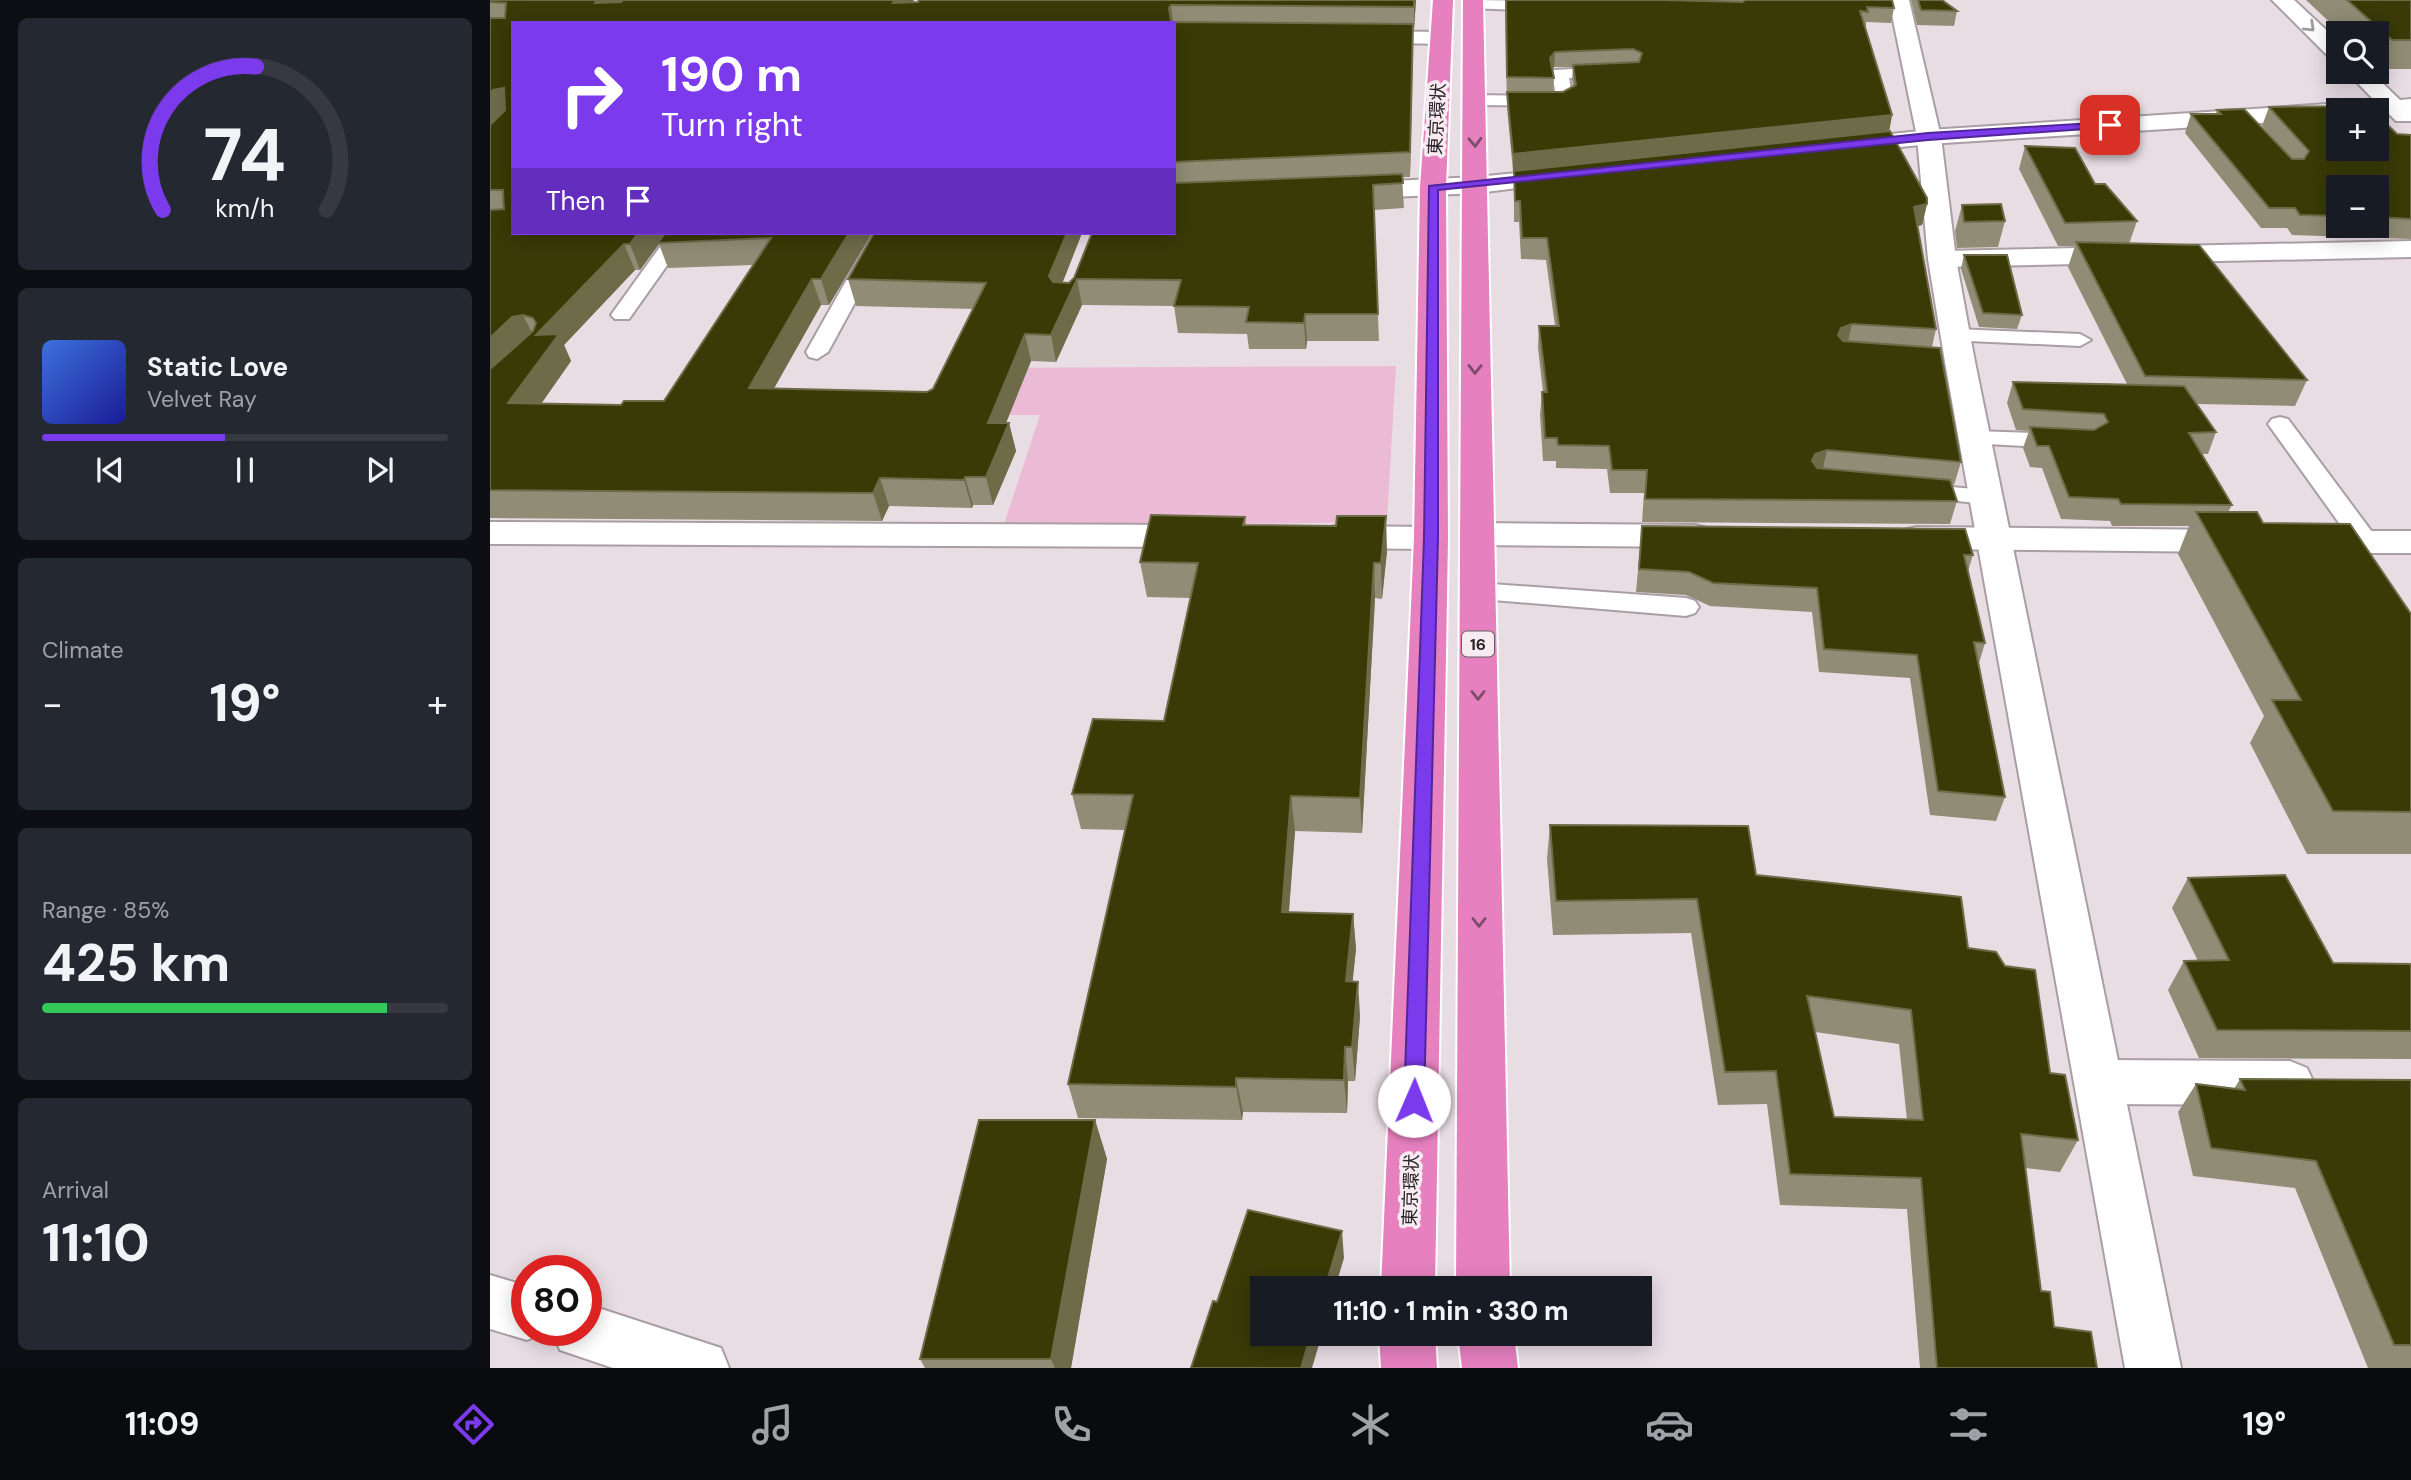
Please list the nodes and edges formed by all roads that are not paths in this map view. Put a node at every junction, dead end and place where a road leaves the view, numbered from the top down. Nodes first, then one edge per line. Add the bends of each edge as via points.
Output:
1 (1899, 0) edge
2 (2282, 0) edge
3 (1463, 2) edge
4 (1564, 6) edge
5 (1334, 37) edge
6 (1441, 38) junction
7 (2326, 42) edge
8 (1632, 72) edge
9 (2372, 84) edge
10 (1474, 100) junction
11 (2405, 112) edge
12 (2239, 116) junction
13 (2256, 135) edge
14 (1928, 136) junction
15 (1819, 148) edge
16 (1586, 174) edge
17 (1477, 185) junction
18 (1433, 188) junction
19 (1324, 192) edge
20 (679, 235) edge
21 (882, 235) edge
22 (2411, 249) edge
23 (1942, 259) junction
24 (622, 315) dead end
25 (2080, 340) dead end
26 (817, 352) dead end
27 (1950, 353) junction
28 (2280, 424) dead end
29 (1975, 438) junction
30 (2086, 442) edge
31 (1891, 489) edge
32 (1987, 497) junction
33 (490, 533) edge
34 (1479, 534) junction
35 (1223, 536) edge
36 (1307, 537) edge
37 (1730, 537) edge
38 (1431, 538) junction
39 (1883, 538) edge
40 (1994, 539) junction
41 (2366, 542) junction
42 (2411, 542) edge
43 (1478, 592) junction
44 (1686, 607) dead end
45 (2099, 1082) junction
46 (2330, 1084) edge
47 (1408, 1276) edge
48 (1483, 1276) edge
49 (490, 1302) edge
50 (511, 1308) edge
51 (602, 1337) edge
52 (1408, 1346) edge
53 (1487, 1346) edge
54 (701, 1368) edge
55 (1409, 1368) edge
56 (1490, 1368) edge
57 (2154, 1368) edge

1 - 14 street
2 -> 7 street
3 - 4 lane
3 - 6 highway, 東京環状
3 - 10 highway, 東京環状 / 16
5 - 6 street
6 - 18 highway, 東京環状
8 - 10 lane via 1560,73 1565,100 1561,101
9 - 11 street
10 -> 17 highway, 東京環状 / 16
11 - 12 street
12 - 13 lane
12 - 14 street
14 - 15 street
14 - 23 street
16 - 17 street
17 - 18 street
17 -> 34 highway, 東京環状 / 16 via 1474,433
18 - 19 street
18 - 38 highway, 東京環状
20 - 24 lane
21 - 26 lane
22 - 23 street
23 - 27 street
25 - 27 lane
27 - 29 street
28 - 41 lane
29 - 30 lane
29 - 32 street
31 - 32 lane
32 - 40 street
33 - 35 street
34 - 37 street
34 - 43 highway, 東京環状 / 16
36 - 38 street
38 - 47 highway, 東京環状
39 - 40 street
40 - 41 street
40 - 45 street
41 - 42 street
43 - 44 lane
43 -> 48 highway, 東京環状 / 16
45 - 46 street
45 - 57 street
49 - 50 street
51 - 54 street
52 - 55 highway
53 - 56 highway

